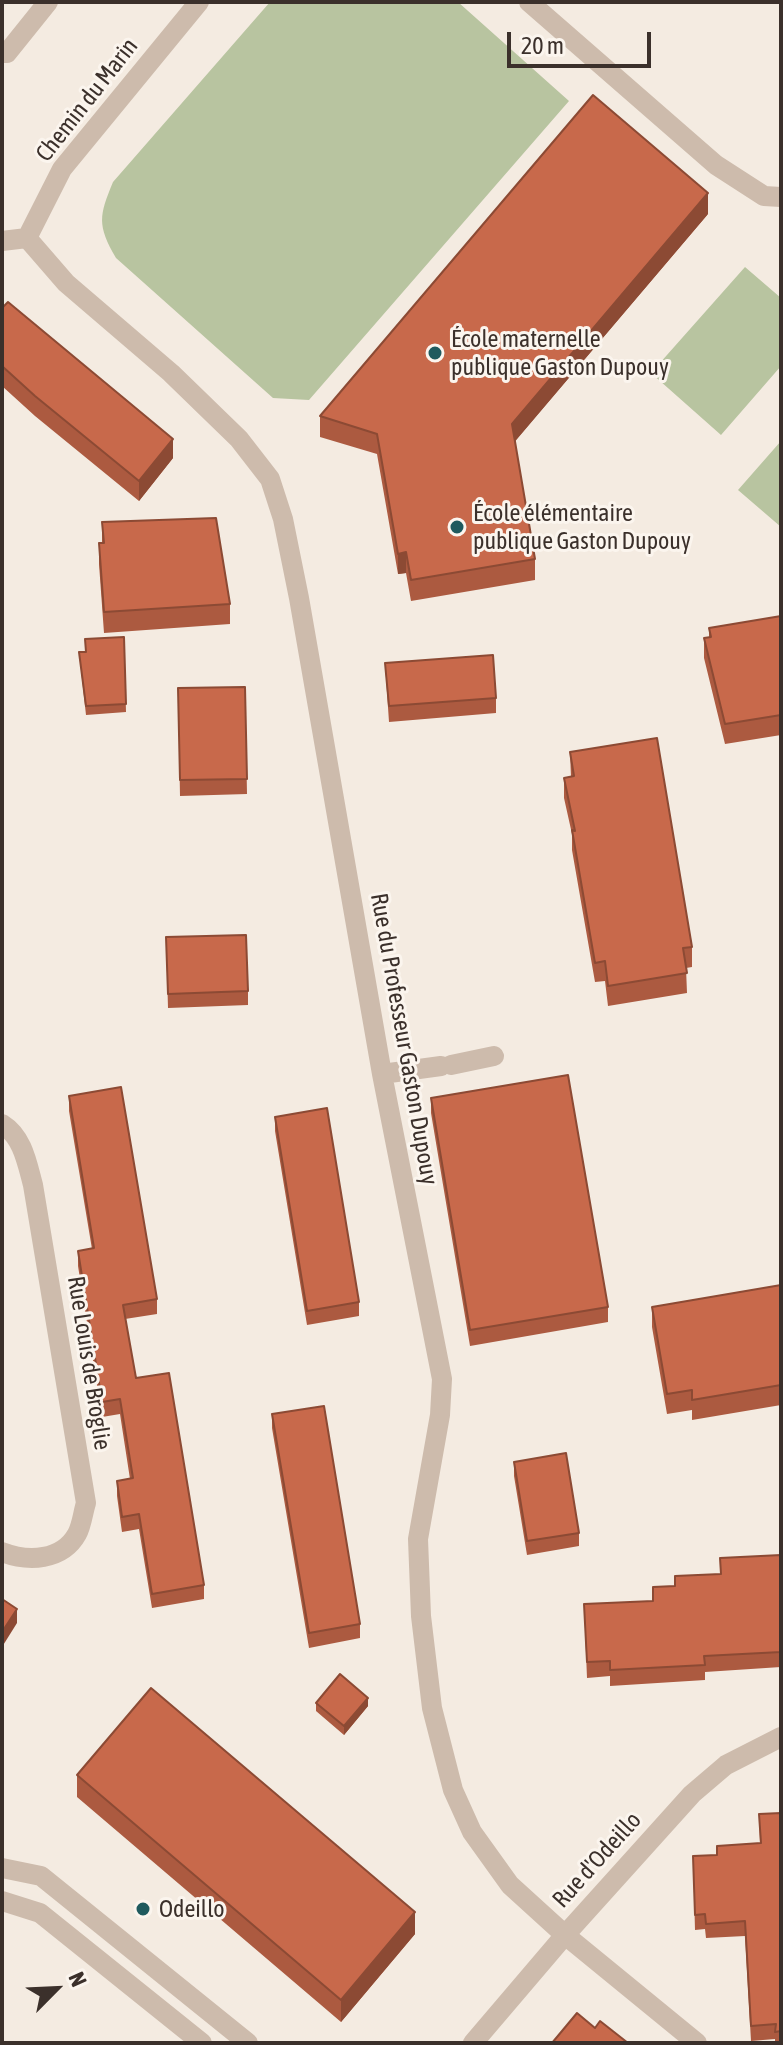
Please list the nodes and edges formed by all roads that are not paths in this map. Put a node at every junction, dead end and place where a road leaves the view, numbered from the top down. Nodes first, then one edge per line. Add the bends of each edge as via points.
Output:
1 (48, 2) edge
2 (199, 2) edge
3 (529, 2) edge
4 (2, 53) edge
5 (781, 197) edge
6 (27, 238) junction
7 (2, 241) edge
8 (494, 1056) dead end
9 (382, 1074) junction
10 (2, 1124) edge
11 (2, 1552) edge
12 (781, 1737) edge
13 (2, 1868) edge
14 (2, 1901) edge
15 (565, 1935) junction
16 (202, 2043) edge
17 (248, 2043) edge
18 (473, 2043) edge
19 (697, 2043) edge

1 - 4 street
2 - 6 street, Chemin du Marin via 62,169
3 - 5 street via 716,165 764,196
6 - 7 street
6 - 9 street, Rue du Professeur Gaston Dupouy via 66,283 239,439 270,479 299,598
8 - 9 street
9 - 15 street, Rue du Professeur Gaston Dupouy via 442,1379 418,1539 432,1708 453,1790 472,1832 510,1885
10 - 11 street, Rue Louis de Broglie via 25,1152 33,1185 86,1503 77,1533 63,1551 39,1559
12 - 15 street, Rue d'Odeillo via 726,1765 692,1794
13 - 17 street via 41,1876
14 - 16 street via 40,1913
15 - 18 street, Rue d'Odeillo
15 - 19 street, Rue du Professeur Gaston Dupouy

